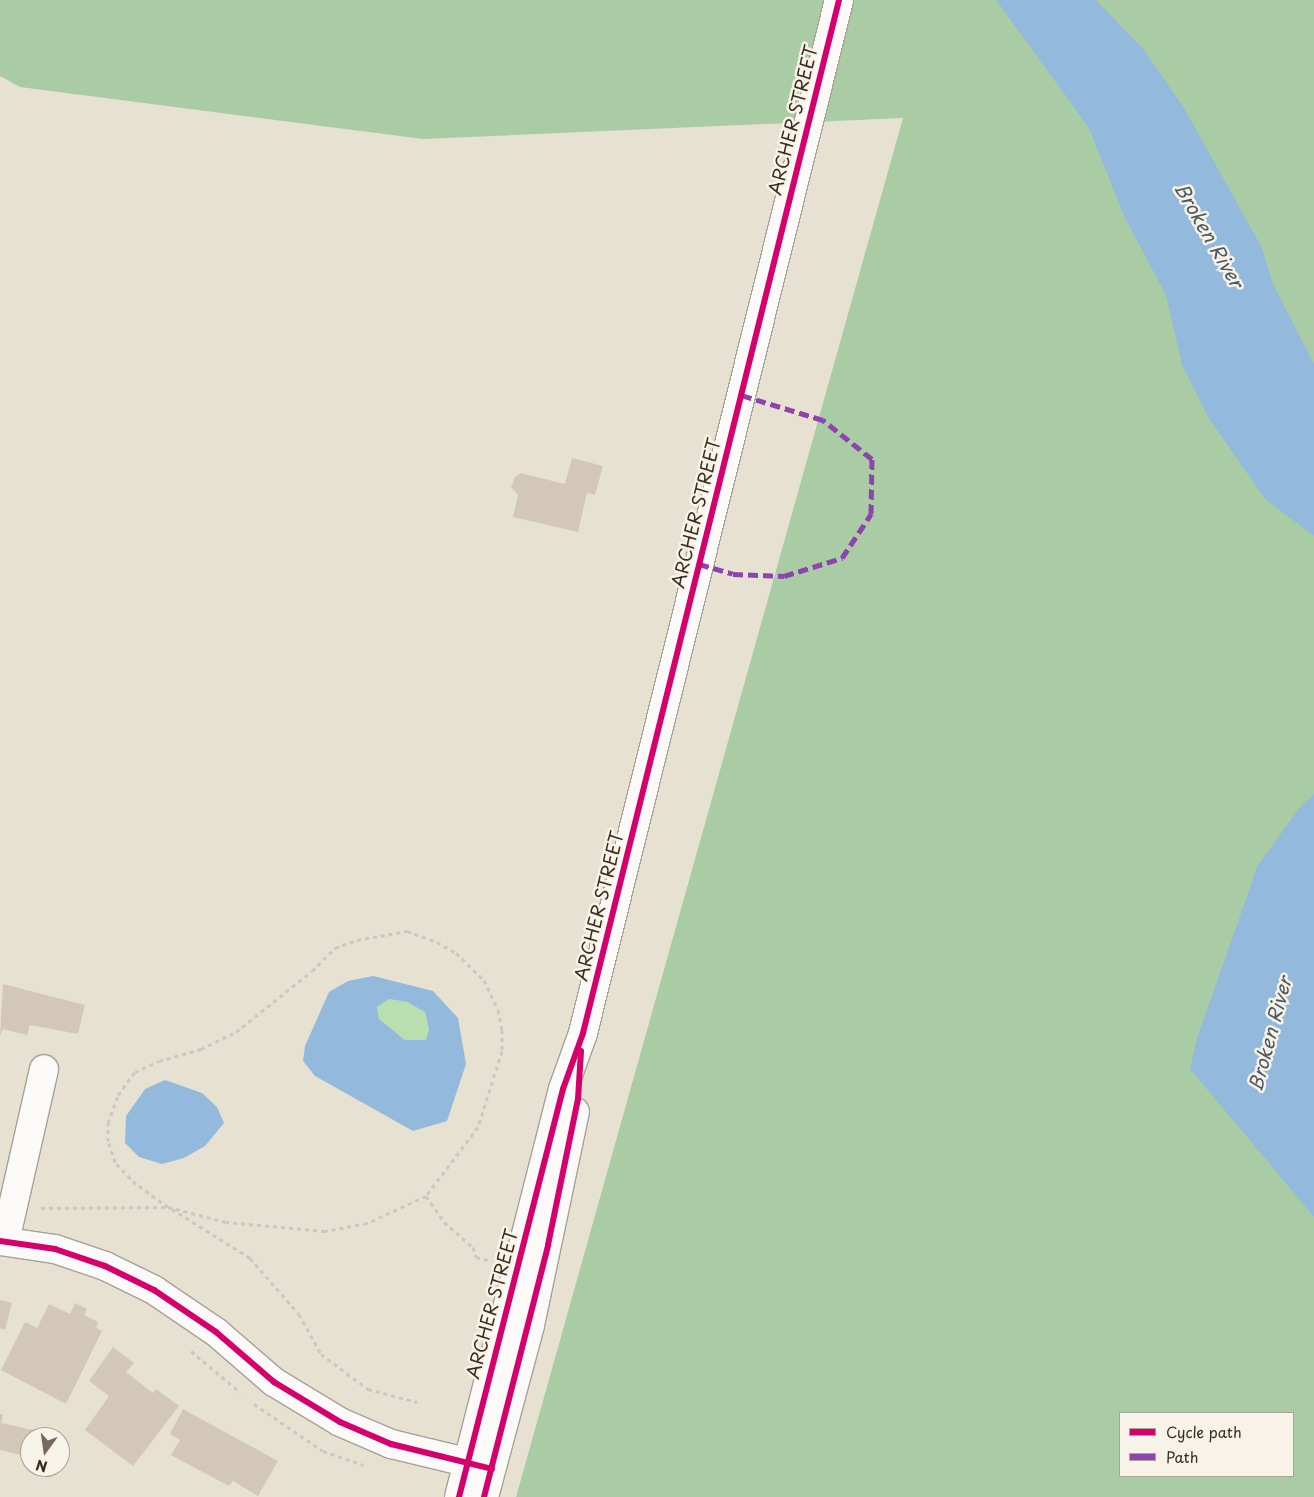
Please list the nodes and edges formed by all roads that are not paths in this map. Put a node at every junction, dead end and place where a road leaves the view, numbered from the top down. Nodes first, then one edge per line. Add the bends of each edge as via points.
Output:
1 (839, 0) edge
2 (44, 1069) dead end
3 (2, 1241) edge
4 (480, 1465) junction
5 (459, 1497) edge
6 (484, 1497) edge

1 - 4 main road, ARCHER STREET via 583,1034 563,1089
2 - 3 main road
3 - 4 main road via 55,1249 105,1266 154,1290 216,1332 274,1382 340,1422 392,1444
4 - 5 main road, ARCHER STREET
4 - 6 main road, ARCHER STREET

